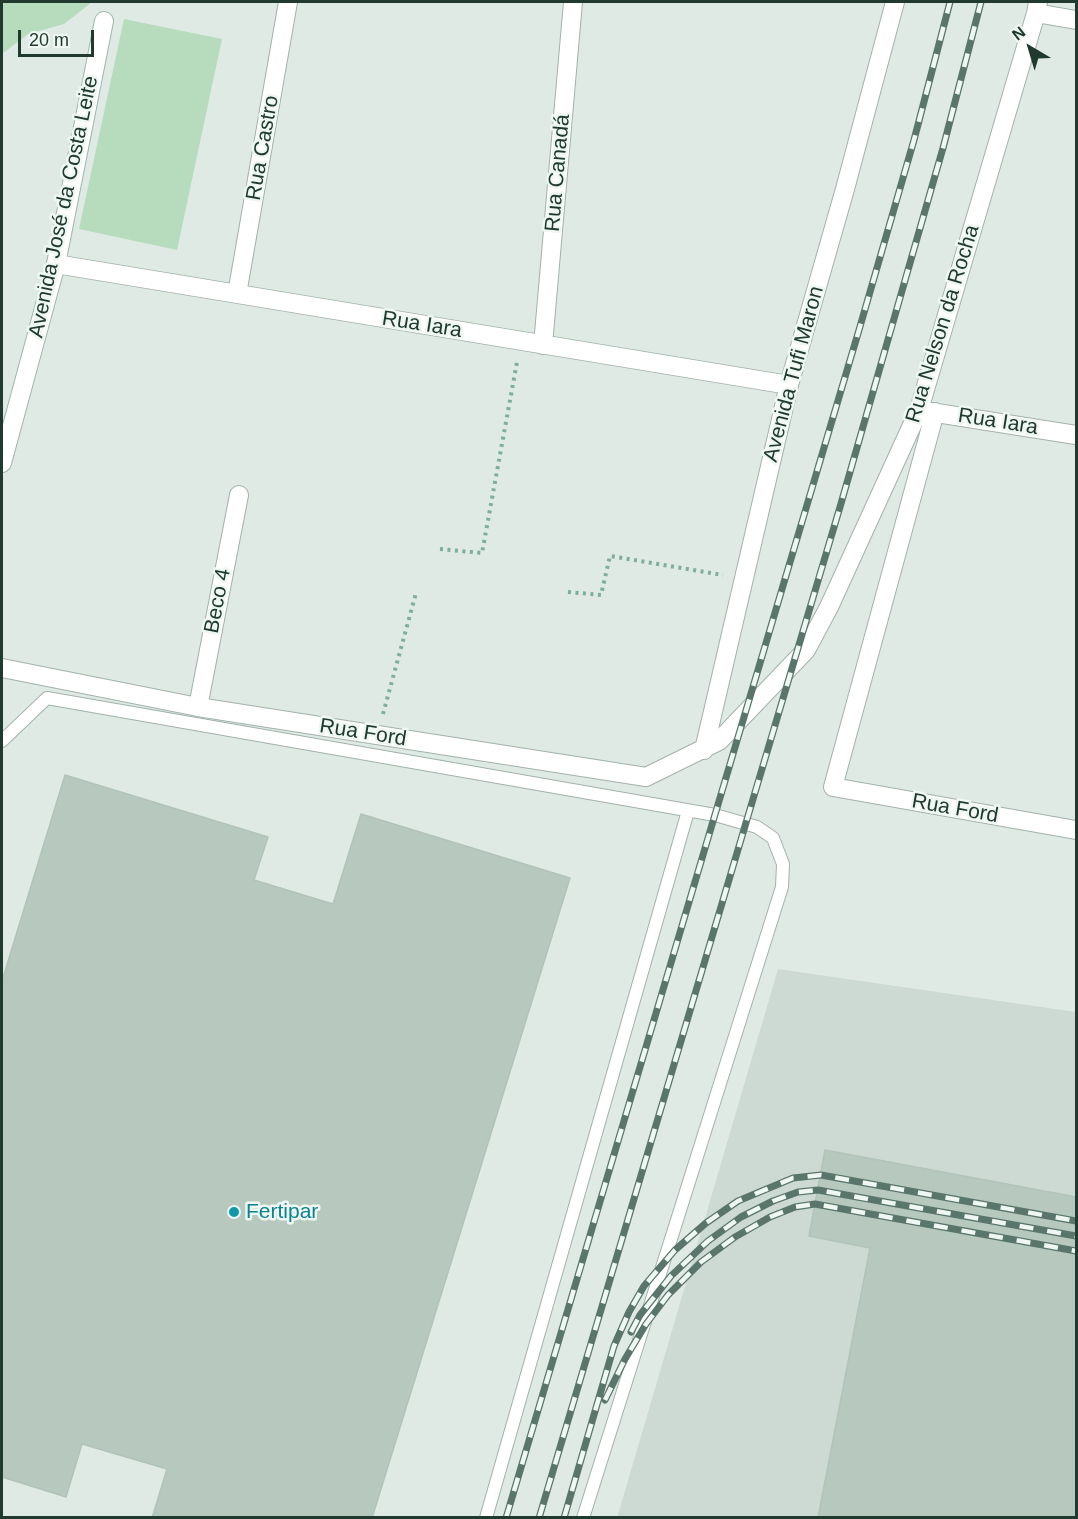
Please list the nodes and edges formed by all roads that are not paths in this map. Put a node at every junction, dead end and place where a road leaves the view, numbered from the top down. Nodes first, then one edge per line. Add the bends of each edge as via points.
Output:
1 (288, 2) edge
2 (573, 2) edge
3 (895, 2) edge
4 (1037, 8) edge
5 (1077, 20) edge
6 (104, 21) dead end
7 (56, 264) junction
8 (237, 294) junction
9 (543, 345) junction
10 (789, 385) junction
11 (927, 411) junction
12 (1077, 435) edge
13 (2, 463) edge
14 (239, 495) dead end
15 (2, 668) edge
16 (198, 707) junction
17 (2, 741) edge
18 (712, 745) junction
19 (688, 811) junction
20 (1077, 830) edge
21 (486, 1518) edge
22 (583, 1518) edge

1 - 8 street, Rua Castro
2 - 9 street, Rua Canadá
3 - 10 street, Avenida Tufi Maron
4 - 5 street
4 - 11 street, Rua Nelson da Rocha
6 - 7 street, Avenida José da Costa Leite
7 - 8 street, Rua Iara
7 - 13 street, Avenida José da Costa Leite
8 - 9 street, Rua Iara
9 - 10 street, Rua Iara
10 - 18 street, Avenida Tufi Maron via 744,579
11 - 12 street, Rua Iara
11 - 18 street, Rua Nelson da Rocha via 806,650
11 - 20 street, Rua Ford via 834,787
14 - 16 street, Beco 4
15 - 16 street, Rua Ford
16 - 18 street, Rua Ford via 646,777
17 - 19 lane via 47,698
19 - 21 lane
19 - 22 lane via 757,827 773,838 783,864 782,887

